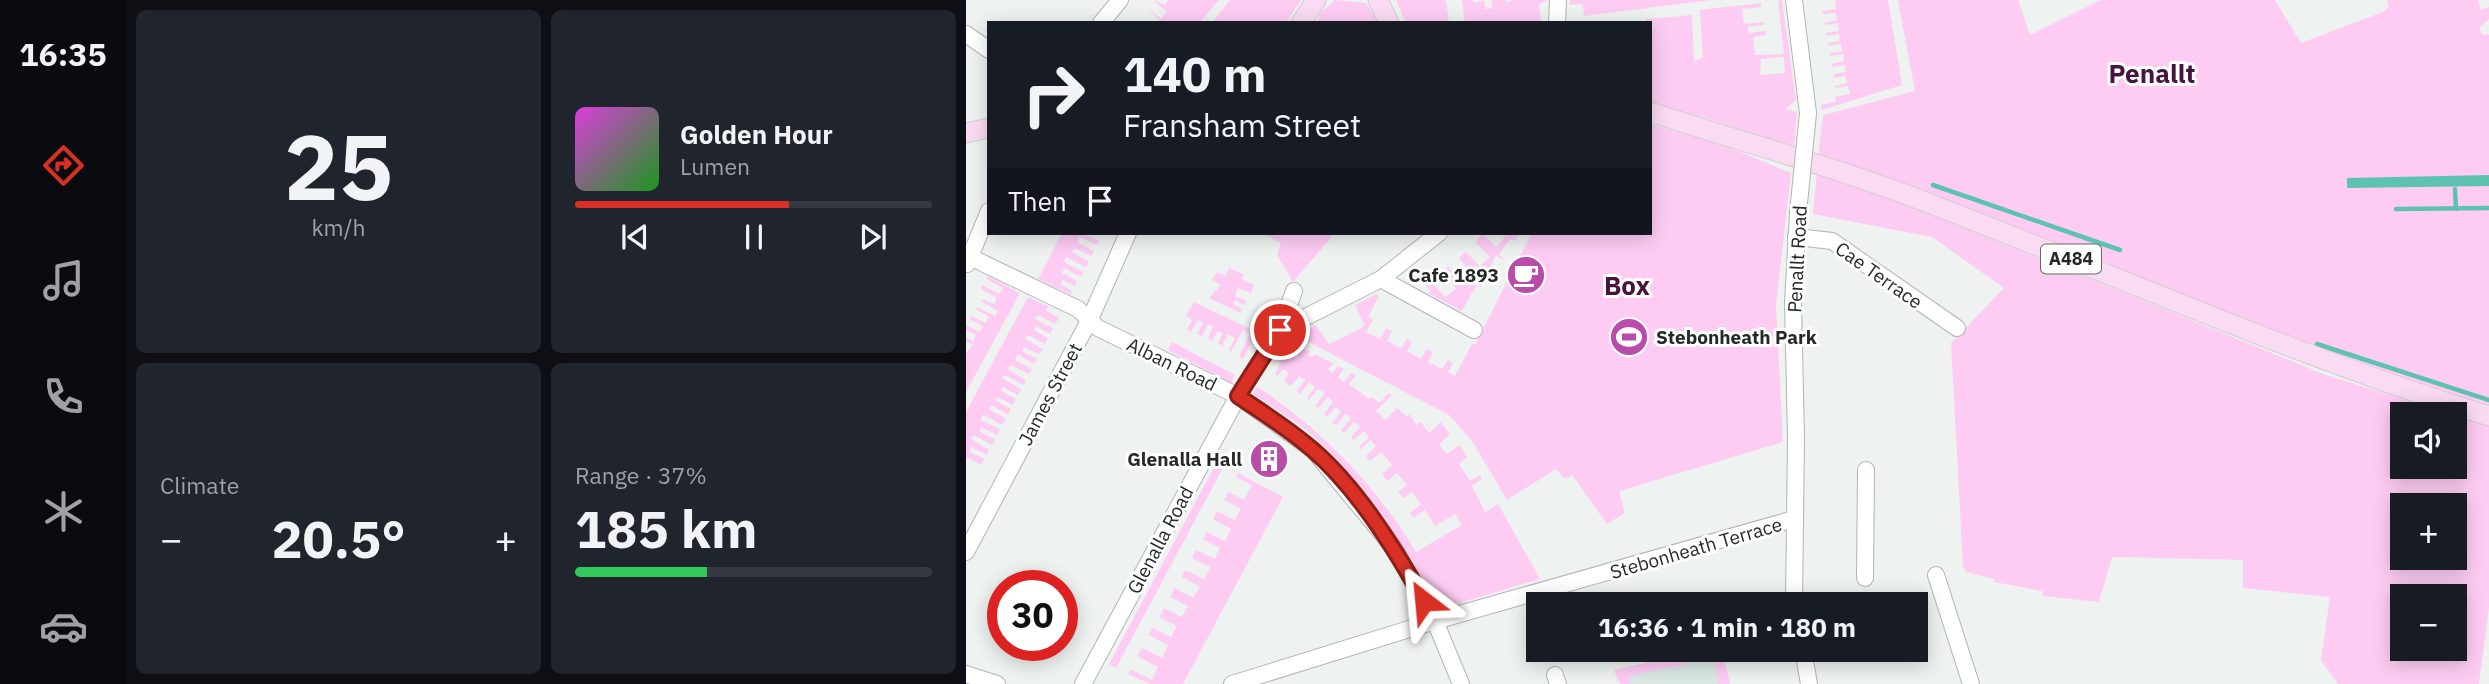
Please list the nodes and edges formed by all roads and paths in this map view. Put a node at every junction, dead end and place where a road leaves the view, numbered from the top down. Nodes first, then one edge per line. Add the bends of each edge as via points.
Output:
1 (1120, 0) edge
2 (1558, 0) edge
3 (1794, 0) edge
4 (1103, 21) edge
5 (1557, 21) edge
6 (966, 34) edge
7 (987, 49) edge
8 (1652, 113) edge
9 (987, 128) edge
10 (966, 133) edge
11 (987, 215) edge
12 (1127, 235) edge
13 (1436, 235) edge
14 (1796, 237) junction
15 (967, 259) edge
16 (1381, 279) junction
17 (1294, 291) dead end
18 (1090, 319) junction
19 (1957, 328) dead end
20 (1280, 330) junction
21 (1474, 330) dead end
22 (1238, 396) junction
23 (2489, 416) edge
24 (1866, 470) dead end
25 (1794, 519) junction
26 (966, 552) edge
27 (1936, 575) dead end
28 (1865, 578) dead end
29 (1794, 592) edge
30 (1434, 621) junction
31 (1805, 662) edge
32 (966, 674) edge
33 (997, 684) edge
34 (1083, 684) edge
35 (1232, 684) edge
36 (1461, 684) edge
37 (1809, 684) edge
38 (1971, 684) edge

1 - 4 street
2 - 5 street
3 - 14 street, Penallt Road, bridge via 1808,113
6 - 7 street
8 - 23 main road, A484 via 1933,204 2279,343
9 - 10 main road
11 - 15 street
12 - 18 street, James Street
13 - 16 street
14 - 19 street, Cae Terrace via 1832,241
14 - 25 street, Penallt Road
15 - 18 street, Alban Road via 1078,309
16 - 20 street
16 - 21 street
17 - 20 street, Glenalla Road
18 - 22 street, Alban Road via 1098,328
18 - 26 street, James Street
20 - 22 street, Glenalla Road
22 - 30 street, Alban Road via 1329,466 1394,548
22 - 34 street, Glenalla Road
24 - 28 street
25 - 29 street, Penallt Road
25 - 30 street, Stebonheath Terrace
27 - 38 street
30 - 35 street, Stebonheath Terrace
30 - 36 street, Alban Road
31 - 37 street
32 - 33 street

